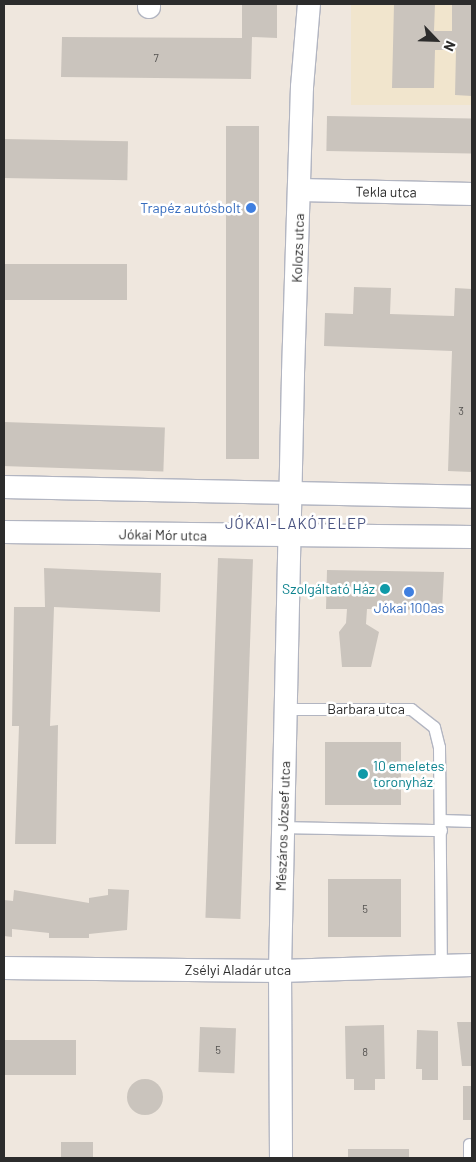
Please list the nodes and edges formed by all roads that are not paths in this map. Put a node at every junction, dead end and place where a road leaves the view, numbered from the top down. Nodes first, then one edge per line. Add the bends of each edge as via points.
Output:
1 (310, 4) edge
2 (300, 190) junction
3 (472, 194) edge
4 (4, 487) edge
5 (292, 493) junction
6 (472, 497) edge
7 (4, 532) edge
8 (292, 533) junction
9 (472, 537) edge
10 (287, 709) junction
11 (472, 821) edge
12 (441, 825) junction
13 (283, 827) junction
14 (472, 965) edge
15 (441, 966) junction
16 (4, 968) edge
17 (280, 971) junction
18 (469, 1144) dead end
19 (281, 1158) edge
20 (469, 1158) edge

1 - 2 street, Kolozs utca
2 - 3 street, Tekla utca
2 - 5 street, Kolozs utca
4 - 5 street
5 - 6 street
5 - 8 street, Mészáros József utca
7 - 8 street, Jókai Mór utca via 245,537
8 - 9 street, Jókai Mór utca
8 - 10 street, Mészáros József utca
10 - 12 lane, Barbara utca via 411,709 427,717 439,741
10 - 13 street, Mészáros József utca
11 - 12 lane
12 - 13 lane
12 - 15 lane, Barbara utca
13 - 17 street, Mészáros József utca
14 - 15 street, Zsélyi Aladár utca
15 - 17 street, Zsélyi Aladár utca
16 - 17 street, Zsélyi Aladár utca
17 - 19 street, Mészáros József utca
18 - 20 lane

